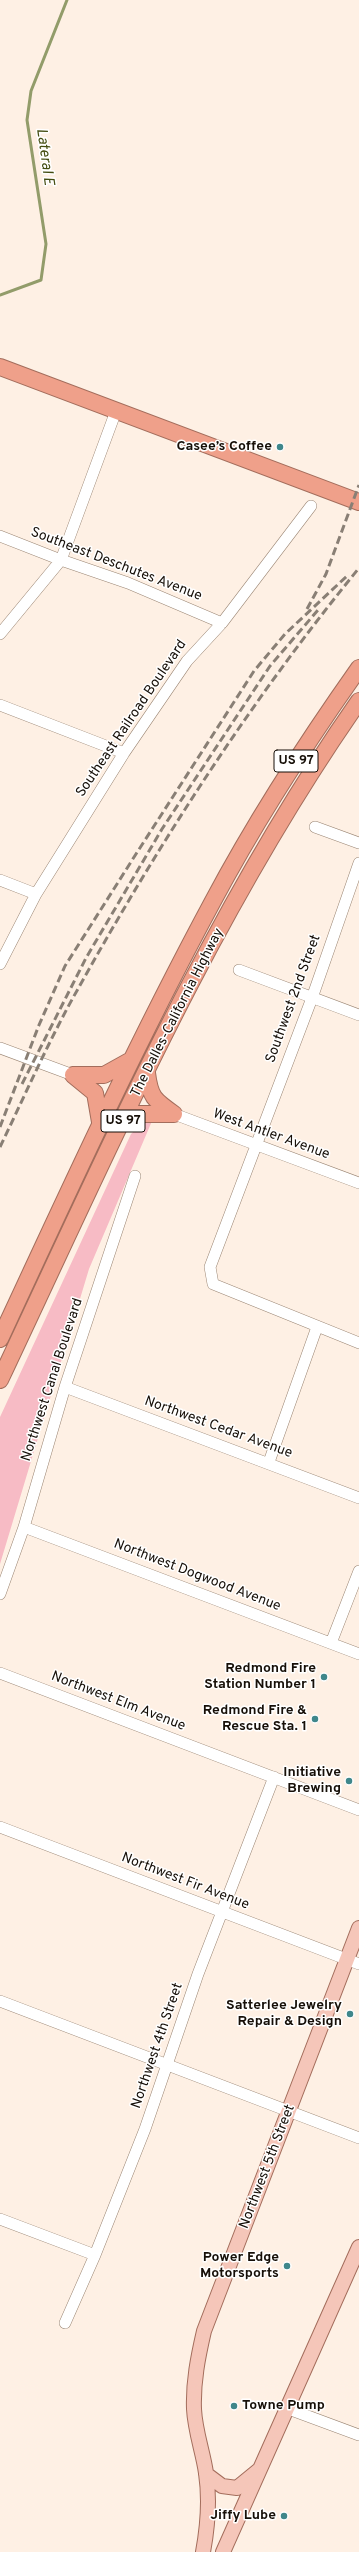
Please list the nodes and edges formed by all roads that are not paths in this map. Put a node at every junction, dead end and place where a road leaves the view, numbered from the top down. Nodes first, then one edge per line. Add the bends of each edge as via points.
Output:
1 (0, 367) edge
2 (116, 411) junction
3 (359, 502) edge
4 (311, 506) dead end
5 (0, 536) edge
6 (61, 560) junction
7 (222, 623) junction
8 (0, 634) edge
9 (359, 668) edge
10 (359, 701) edge
11 (0, 705) edge
12 (124, 753) junction
13 (315, 827) dead end
14 (359, 843) edge
15 (359, 863) edge
16 (0, 880) edge
17 (36, 894) junction
18 (0, 964) edge
19 (239, 970) dead end
20 (312, 998) junction
21 (359, 1015) edge
22 (0, 1048) edge
23 (131, 1060) junction
24 (147, 1073) junction
25 (73, 1075) junction
26 (174, 1114) junction
27 (100, 1122) junction
28 (121, 1124) junction
29 (256, 1146) junction
30 (135, 1176) dead end
31 (359, 1183) edge
32 (317, 1327) junction
33 (0, 1339) edge
34 (359, 1343) edge
35 (0, 1380) edge
36 (65, 1388) junction
37 (269, 1462) junction
38 (359, 1498) edge
39 (24, 1527) junction
40 (359, 1571) edge
41 (0, 1594) edge
42 (331, 1643) junction
43 (359, 1654) edge
44 (0, 1673) edge
45 (274, 1777) junction
46 (359, 1810) edge
47 (0, 1827) edge
48 (222, 1912) junction
49 (359, 1928) edge
50 (353, 1962) edge
51 (0, 2001) edge
52 (168, 2065) junction
53 (289, 2111) junction
54 (359, 2138) edge
55 (0, 2219) edge
56 (359, 2248) edge
57 (95, 2255) junction
58 (65, 2323) dead end
59 (286, 2408) junction
60 (359, 2435) edge
61 (261, 2469) junction
62 (206, 2474) junction
63 (203, 2552) edge
64 (223, 2552) edge

1 - 2 highway
2 - 3 highway
2 - 6 street
4 - 7 street, Southeast Railroad Boulevard
5 - 6 street, Southeast Deschutes Avenue
6 - 7 street, Southeast Deschutes Avenue via 128,583
6 - 8 street
7 - 12 street, Southeast Railroad Boulevard via 187,661
9 - 23 highway, The Dalles-California Highway / US 97 via 286,777 238,856
10 - 24 highway, The Dalles-California Highway / US 97 via 302,787 255,866
11 - 12 street
12 - 17 street, Southeast Railroad Boulevard
13 - 14 street
15 - 20 street, Southwest 2nd Street
16 - 17 street
17 - 18 street, Southeast Railroad Boulevard
19 - 20 street
20 - 21 street
20 - 29 street, Southwest 2nd Street
22 - 25 street
23 - 25 highway via 104,1075
23 - 27 highway, The Dalles-California Highway / US 97
24 - 26 highway via 149,1092
24 - 28 highway, The Dalles-California Highway / US 97
25 - 27 highway via 95,1093
26 - 28 highway via 136,1114
26 - 29 street, West Antler Avenue
27 - 33 highway, The Dalles-California Highway / US 97
28 - 35 highway, The Dalles-California Highway / US 97
29 - 31 street, West Antler Avenue
29 - 32 street, Southwest 2nd Street via 210,1267 213,1284
30 - 36 street, Northwest Canal Boulevard
32 - 34 street
32 - 37 street
36 - 37 street, Northwest Cedar Avenue
36 - 39 street, Northwest Canal Boulevard
37 - 38 street, Northwest Cedar Avenue
39 - 41 street, Northwest Canal Boulevard
39 - 42 street, Northwest Dogwood Avenue
40 - 42 street
42 - 43 street, Northwest Dogwood Avenue
44 - 45 street, Northwest Elm Avenue
45 - 46 street, Northwest Elm Avenue
45 - 48 street, Northwest 4th Street
47 - 48 street, Northwest Fir Avenue
48 - 50 street, Northwest Fir Avenue
48 - 52 street, Northwest 4th Street
49 - 50 main road, Northwest 5th Street
50 - 53 main road, Northwest 5th Street
51 - 52 street
52 - 53 street
52 - 57 street, Northwest 4th Street
53 - 54 street
53 - 62 main road, Northwest 5th Street via 204,2331 194,2371 194,2411
55 - 57 street
56 - 59 main road
57 - 58 street, Northwest 4th Street
59 - 60 street
59 - 61 main road
61 - 62 main road via 237,2488 222,2486
61 - 64 main road
62 - 63 main road, Northwest 5th Street via 210,2517

